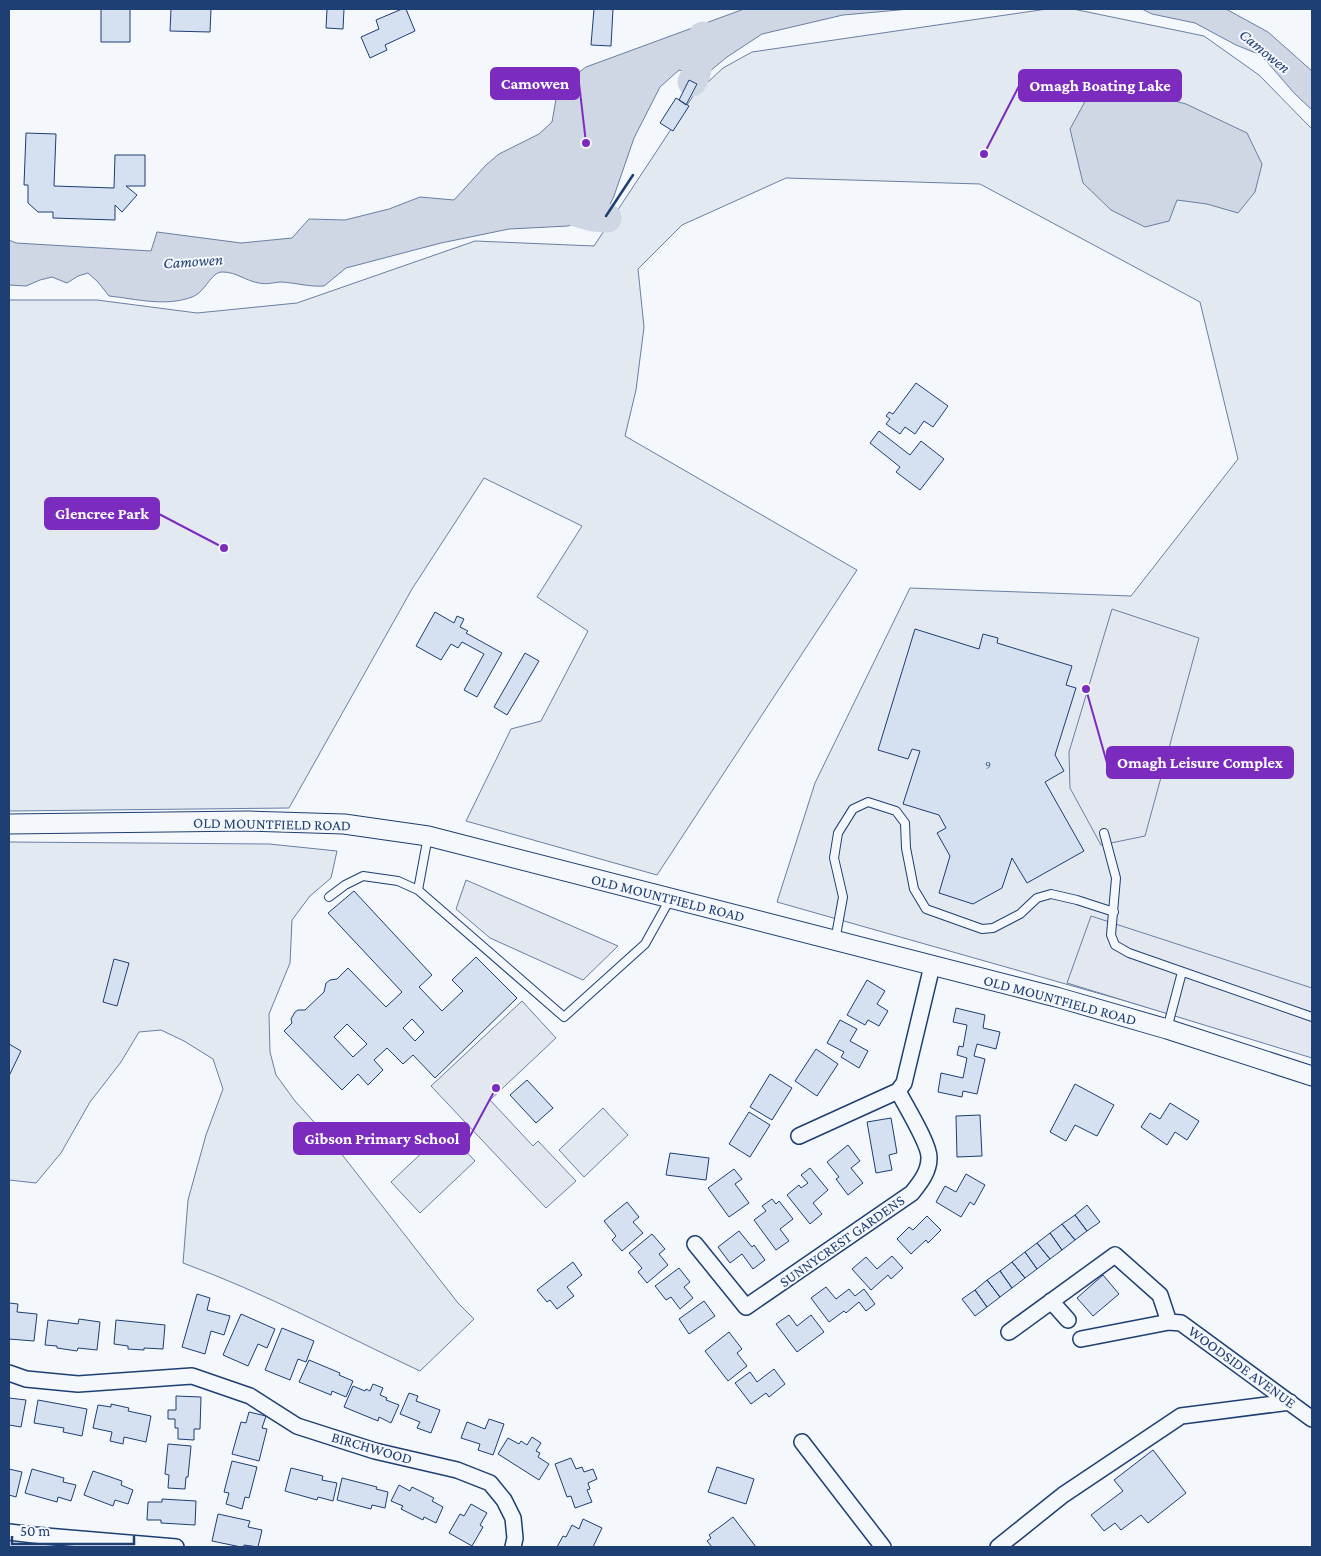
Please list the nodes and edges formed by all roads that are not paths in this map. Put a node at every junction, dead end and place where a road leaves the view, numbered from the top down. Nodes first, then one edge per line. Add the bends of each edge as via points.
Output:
1 (9, 824) edge
2 (1104, 833) dead end
3 (428, 836) junction
4 (418, 890) junction
5 (329, 897) dead end
6 (670, 898) junction
7 (1114, 912) junction
8 (835, 941) junction
9 (932, 966) junction
10 (1182, 972) junction
11 (1312, 1018) edge
12 (1167, 1029) junction
13 (1312, 1076) edge
14 (898, 1091) junction
15 (799, 1136) dead end
16 (695, 1244) dead end
17 (1051, 1301) junction
18 (1068, 1320) dead end
19 (1170, 1322) junction
20 (1009, 1332) dead end
21 (1081, 1339) dead end
22 (9, 1373) edge
23 (1290, 1402) junction
24 (1312, 1419) edge
25 (802, 1442) dead end
26 (9, 1532) edge
27 (33, 1541) edge
28 (176, 1547) edge
29 (513, 1547) edge
30 (883, 1547) edge
31 (998, 1547) edge

1 - 3 street, OLD MOUNTFIELD ROAD via 248,821 344,824
2 - 7 lane via 1116,878
3 - 4 lane
3 - 6 street, OLD MOUNTFIELD ROAD
4 - 5 lane via 398,881 363,876
4 - 6 lane via 564,1017 645,944
6 - 8 street, OLD MOUNTFIELD ROAD
7 - 8 lane via 1051,894 1036,898 1020,914 993,928 982,929 926,909 914,889 905,823 896,812 868,802 853,809 838,833 834,858 843,897
7 - 10 lane via 1111,935 1116,945 1129,954
8 - 9 street, OLD MOUNTFIELD ROAD
9 - 12 street, OLD MOUNTFIELD ROAD
9 - 14 street via 904,1083
10 - 11 lane
10 - 12 lane
12 - 13 street, OLD MOUNTFIELD ROAD
14 - 15 street
14 - 16 street, SUNNYCREST GARDENS via 930,1157 927,1171 912,1193 746,1308
17 - 18 street
17 - 19 street via 1116,1255 1160,1295
17 - 20 street
19 - 21 street, WOODSIDE AVENUE
19 - 23 street, WOODSIDE AVENUE via 1181,1323
22 - 29 street, BIRCHWOOD via 26,1379 78,1384 192,1376 250,1396 297,1426 457,1470 490,1484 504,1500 513,1518
23 - 24 street, WOODSIDE AVENUE
23 - 31 street via 1181,1416 1063,1495
25 - 30 street
26 - 27 street
27 - 28 street

